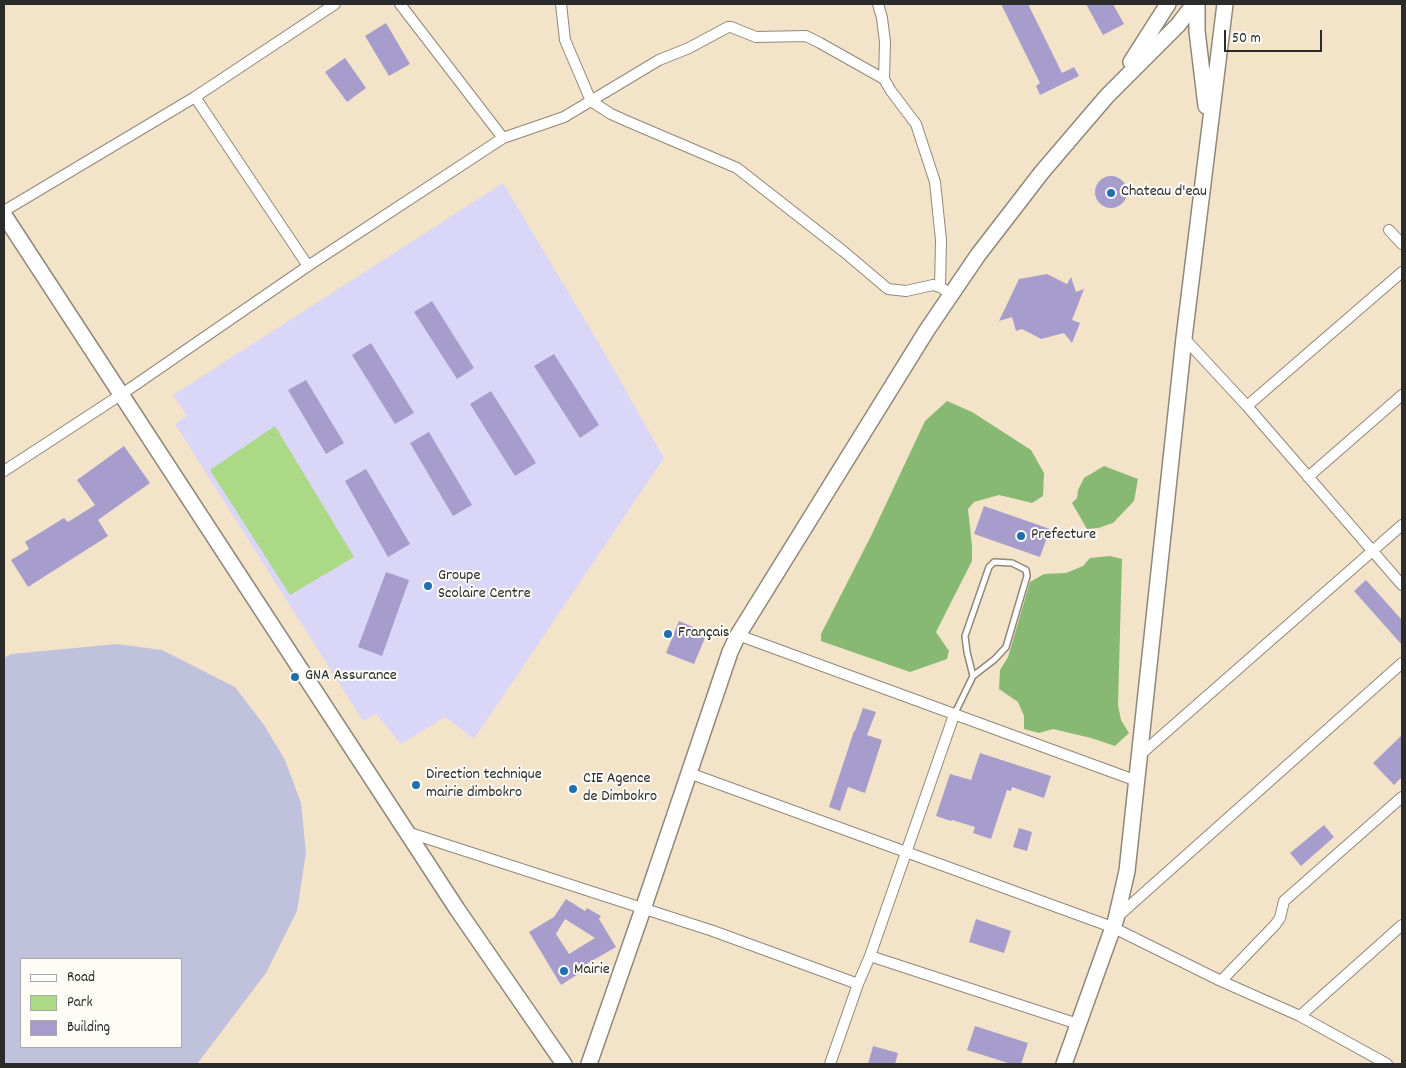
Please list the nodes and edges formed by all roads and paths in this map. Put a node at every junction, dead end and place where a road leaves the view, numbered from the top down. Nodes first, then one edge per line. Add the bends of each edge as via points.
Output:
1 (335, 4) edge
2 (400, 4) edge
3 (562, 4) edge
4 (878, 4) edge
5 (1168, 4) edge
6 (1196, 4) edge
7 (1225, 4) edge
8 (884, 79) junction
9 (1107, 96) junction
10 (195, 97) junction
11 (591, 101) junction
12 (1209, 135) junction
13 (503, 138) junction
14 (4, 211) edge
15 (4, 215) edge
16 (1389, 230) dead end
17 (1402, 244) edge
18 (308, 266) junction
19 (1402, 272) edge
20 (946, 291) junction
21 (1184, 338) junction
22 (122, 394) junction
23 (1402, 395) edge
24 (1247, 406) junction
25 (4, 471) edge
26 (1308, 476) junction
27 (1402, 525) edge
28 (1374, 551) junction
29 (1402, 585) edge
30 (738, 634) junction
31 (1402, 663) edge
32 (973, 676) junction
33 (954, 715) junction
34 (1141, 754) junction
35 (689, 773) junction
36 (1137, 781) junction
37 (1402, 797) edge
38 (407, 832) junction
39 (906, 851) junction
40 (643, 909) junction
41 (1114, 923) junction
42 (1402, 925) edge
43 (870, 956) junction
44 (1221, 981) junction
45 (858, 984) junction
46 (1300, 1016) junction
47 (1078, 1024) junction
48 (564, 1064) edge
49 (589, 1064) edge
50 (830, 1064) edge
51 (1064, 1064) edge
52 (1387, 1064) edge

1 - 10 street
2 - 13 street
3 - 11 street via 565,40
4 - 8 street via 886,42
5 - 9 main road
6 - 9 main road
6 - 12 main road
7 - 12 main road
8 - 11 street via 806,36 756,37 731,26 659,60
8 - 20 street via 916,124 932,172
9 - 20 main road
10 - 14 street
10 - 18 street
11 - 13 street via 564,117
11 - 20 street via 610,114 737,168 888,289 906,291 931,286
12 - 21 main road
13 - 18 street
15 - 22 main road
16 - 17 street
18 - 22 street
19 - 24 street
20 - 30 main road
21 - 24 street
21 - 34 main road
22 - 25 street
22 - 38 main road
23 - 26 street
24 - 26 street
26 - 28 street
27 - 28 street
28 - 29 street
28 - 34 street
30 - 33 street
30 - 35 main road
31 - 41 street
32 - 32 lane via 1006,647 1028,576 1026,570 1012,563 994,562 989,567 965,636
32 - 33 lane
33 - 36 street
33 - 39 street
34 - 36 main road
35 - 39 street
35 - 40 main road
36 - 41 main road via 1127,871
37 - 44 street via 1284,901 1276,926
38 - 40 street
38 - 48 main road
39 - 41 street via 1004,889
39 - 43 street
40 - 45 street
40 - 49 main road
41 - 44 street
41 - 47 main road
42 - 46 street
43 - 45 street
43 - 47 street
44 - 46 street
45 - 50 street
46 - 52 street
47 - 51 main road

